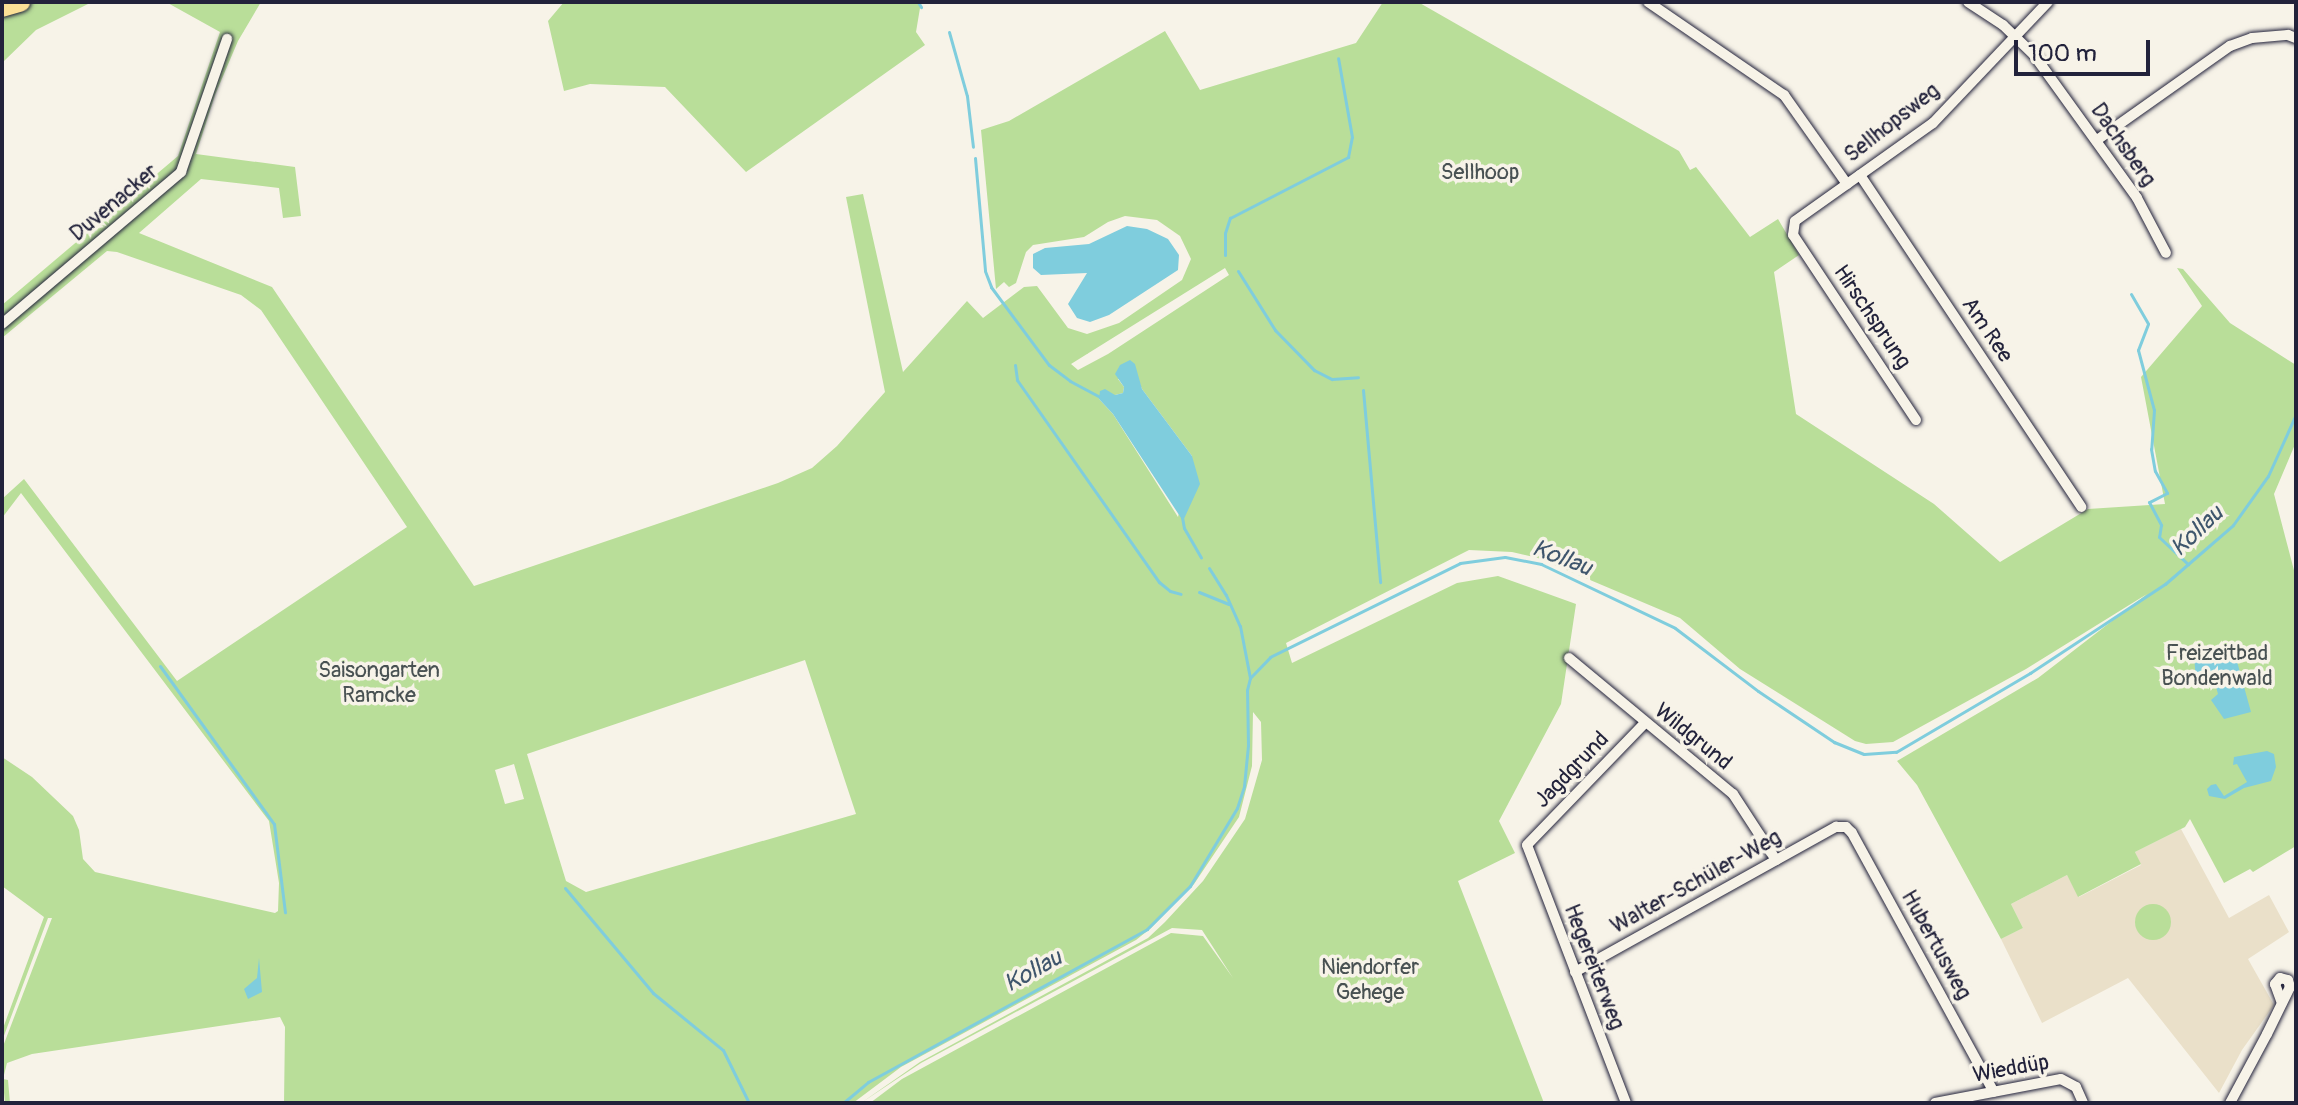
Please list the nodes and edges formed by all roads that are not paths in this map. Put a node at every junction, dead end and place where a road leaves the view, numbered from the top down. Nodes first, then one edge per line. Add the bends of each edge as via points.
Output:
1 (20, 2) edge
2 (1648, 2) edge
3 (1968, 2) edge
4 (2048, 2) edge
5 (2, 7) edge
6 (2016, 37) junction
7 (2296, 38) edge
8 (227, 39) dead end
9 (2097, 140) junction
10 (1860, 175) junction
11 (1847, 184) junction
12 (1793, 235) joint
13 (2166, 253) dead end
14 (2, 324) edge
15 (1916, 420) dead end
16 (2081, 507) dead end
17 (1569, 658) dead end
18 (1645, 723) junction
19 (1836, 827) joint
20 (1527, 845) joint
21 (1776, 860) junction
22 (1575, 972) junction
23 (2282, 1003) dead end
24 (1994, 1092) junction
25 (1626, 1103) edge
26 (1935, 1103) edge
27 (2083, 1103) edge
28 (2230, 1103) edge

1 - 5 highway
2 - 11 street via 1784,95
3 - 6 street, Dachsberg
4 - 6 street, Sellhopsweg
6 - 9 street, Dachsberg
6 - 10 street, Sellhopsweg via 1933,123
7 - 9 street via 2252,38 2230,46
8 - 14 street, Duvenacker via 181,172
9 - 13 street, Dachsberg
10 - 11 street, Sellhopsweg
10 - 16 street, Am Ree
11 - 12 street, Sellhopsweg via 1795,221
12 - 15 street, Hirschsprung
17 - 18 street, Wildgrund
18 - 20 street, Jagdgrund
18 - 21 street, Wildgrund via 1733,794
19 - 21 street, Walter-Schüler-Weg
19 - 24 street, Hubertusweg via 1852,833
20 - 22 street, Hegereiterweg
21 - 22 street, Walter-Schüler-Weg
22 - 25 street, Hegereiterweg
23 - 28 street
24 - 26 street, Wieddüp
24 - 27 street, Wieddüp via 2061,1079 2076,1087

